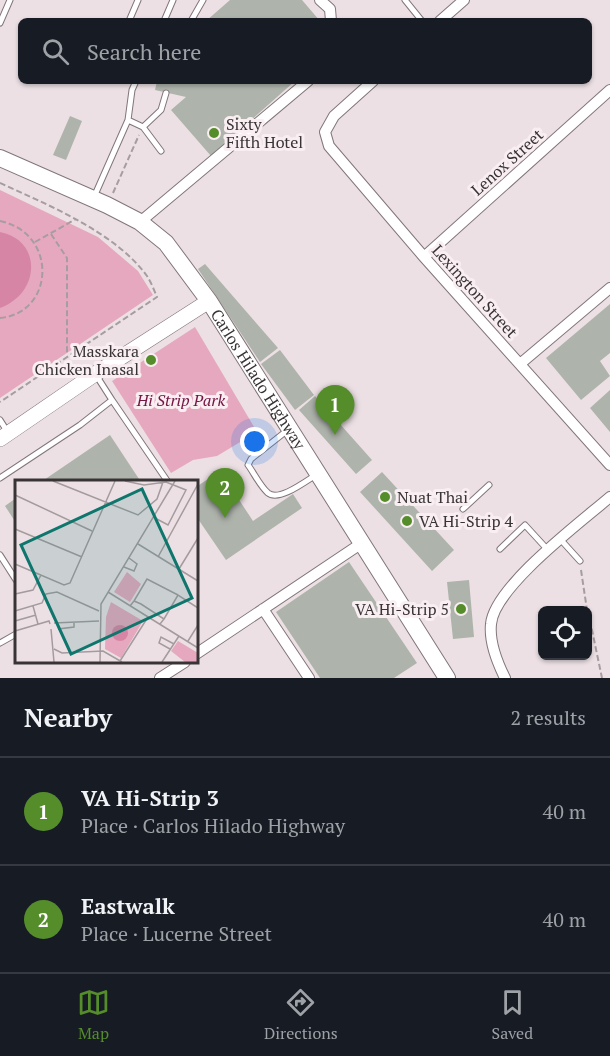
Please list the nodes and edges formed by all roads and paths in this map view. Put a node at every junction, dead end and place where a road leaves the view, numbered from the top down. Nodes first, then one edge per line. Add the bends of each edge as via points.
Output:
1 (10, 0) edge
2 (138, 0) edge
3 (173, 0) edge
4 (203, 0) edge
5 (320, 0) edge
6 (405, 0) edge
7 (464, 0) edge
8 (1, 16) edge
9 (130, 18) edge
10 (165, 18) edge
11 (193, 18) edge
12 (331, 18) edge
13 (420, 18) edge
14 (443, 18) edge
15 (0, 23) edge
16 (135, 84) edge
17 (304, 84) edge
18 (371, 84) edge
19 (610, 90) edge
20 (166, 93) dead end
21 (128, 120) junction
22 (143, 127) junction
23 (161, 151) dead end
24 (0, 158) edge
25 (0, 183) edge
26 (100, 201) junction
27 (76, 219) junction
28 (0, 221) edge
29 (140, 222) junction
30 (51, 234) junction
31 (35, 242) junction
32 (424, 257) junction
33 (610, 288) edge
34 (209, 301) junction
35 (0, 318) edge
36 (67, 356) junction
37 (520, 364) junction
38 (95, 374) junction
39 (112, 400) junction
40 (0, 402) edge
41 (290, 428) junction
42 (3, 431) edge
43 (610, 465) edge
44 (319, 474) junction
45 (0, 478) edge
46 (167, 480) edge
47 (489, 485) dead end
48 (610, 497) edge
49 (463, 509) dead end
50 (561, 540) junction
51 (362, 543) junction
52 (500, 549) dead end
53 (549, 551) junction
54 (0, 555) edge
55 (579, 561) joint
56 (15, 578) edge
57 (586, 606) edge
58 (263, 609) junction
59 (592, 633) edge
60 (15, 635) edge
61 (0, 643) edge
62 (198, 653) edge
63 (184, 663) edge
64 (162, 678) edge
65 (309, 678) edge
66 (447, 678) edge
67 (505, 678) edge
68 (602, 678) edge

1 - 8 lane
2 - 9 lane
3 - 10 lane
4 - 11 lane
5 - 12 street via 330,9
6 - 13 lane
7 - 14 street
8 - 15 lane
16 - 21 lane
17 - 29 street
18 - 32 street, Lexington Street via 334,116 325,132 328,146
19 - 32 street, Lenox Street
20 - 22 lane via 161,110
21 - 22 lane
21 - 26 lane
22 - 23 lane
22 - 26 path
24 - 26 main road, Carlos Hilado Highway
25 - 27 path
26 - 29 main road, Carlos Hilado Highway
27 - 30 path
27 - 36 path via 129,257 147,277 157,297
28 - 31 path via 19,227
29 - 34 main road, Carlos Hilado Highway via 166,243
30 - 31 path
30 - 36 path via 67,258
31 - 35 path via 42,257 40,288 20,312
32 - 37 street, Lexington Street
33 - 37 street
34 - 38 street
34 - 41 main road, Carlos Hilado Highway
36 - 40 path
37 - 43 street, Lexington Street
38 - 39 lane
38 - 42 street
39 - 45 lane
39 - 46 lane
41 - 44 main road, Carlos Hilado Highway
41 - 44 lane via 251,459 249,465 266,492 280,496
44 - 51 main road, Carlos Hilado Highway
47 - 49 lane
48 - 50 street
50 - 53 street
50 - 55 lane
51 - 58 street
51 - 66 main road, Carlos Hilado Highway
52 - 53 lane via 525,525
53 - 67 street via 506,591 493,616 491,636
54 - 56 lane
55 - 57 path
58 - 62 street
58 - 65 street
59 - 68 path
60 - 61 lane
63 - 64 street

